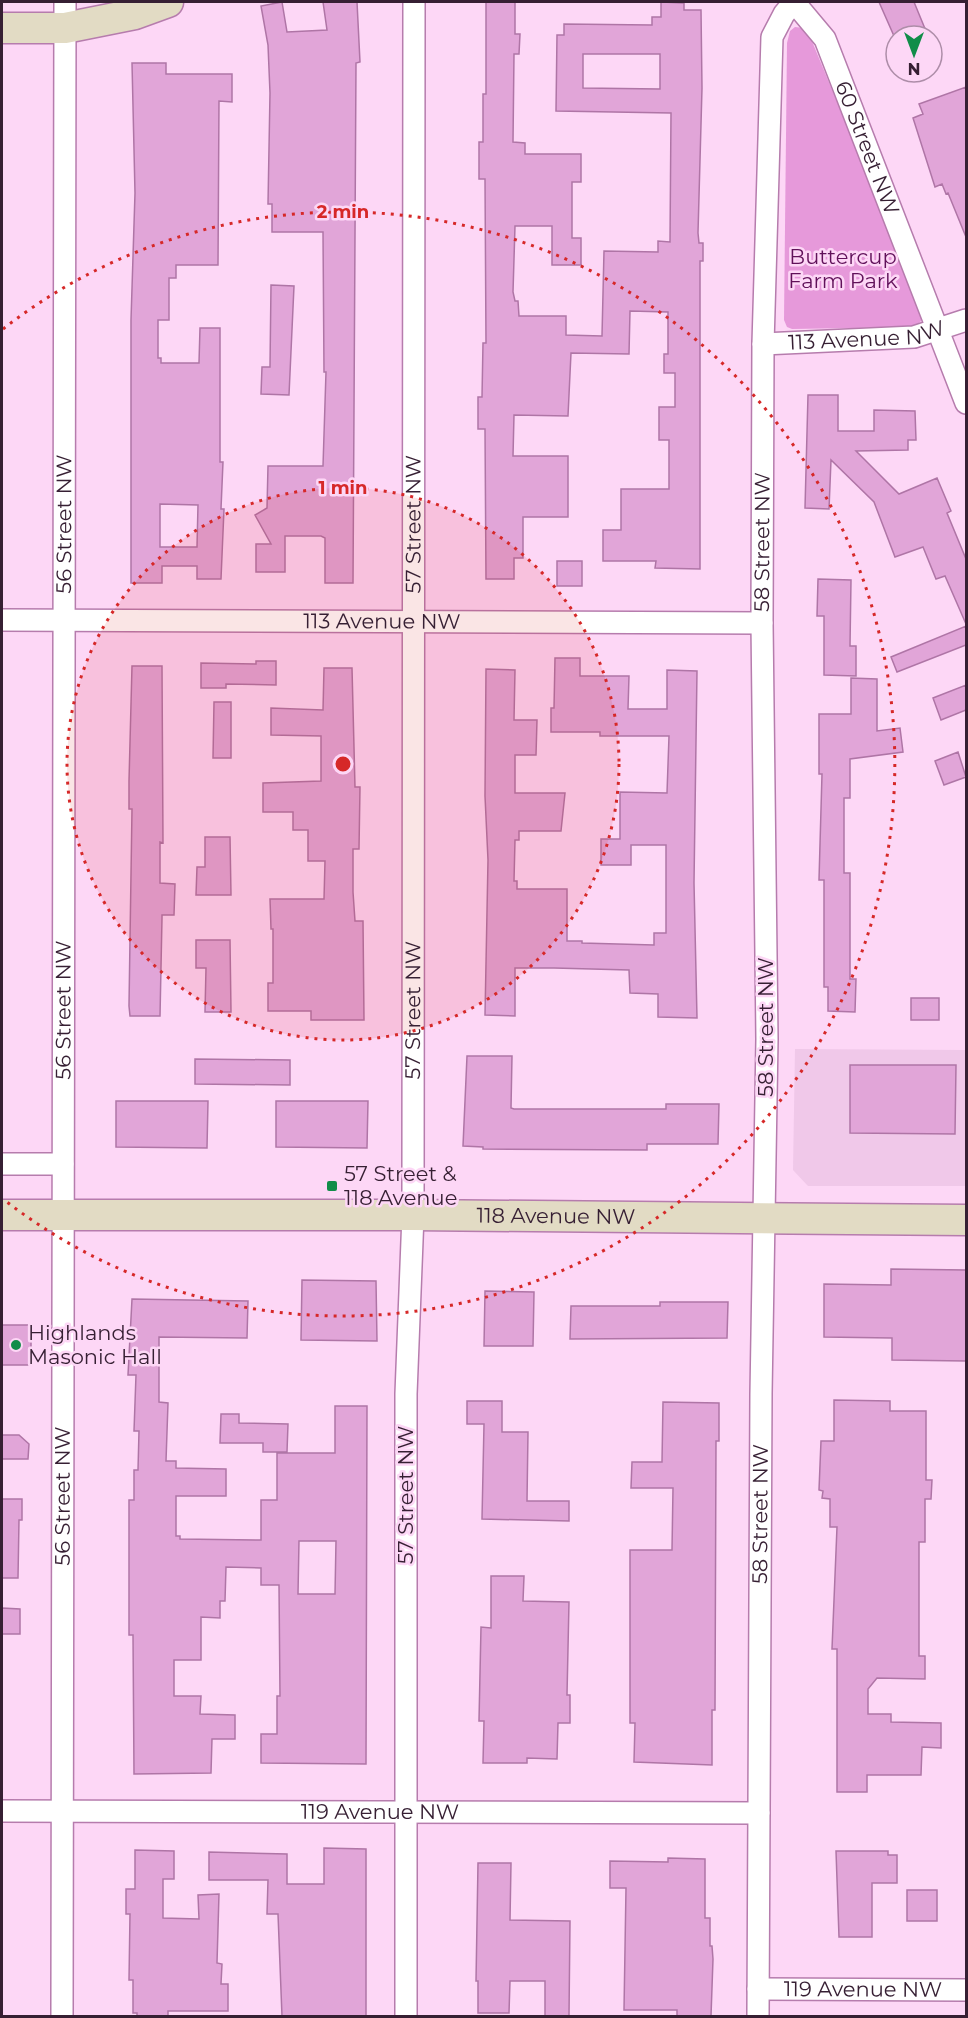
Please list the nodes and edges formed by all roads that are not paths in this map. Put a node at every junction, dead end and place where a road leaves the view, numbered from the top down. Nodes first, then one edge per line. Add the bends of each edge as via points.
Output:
1 (168, 2) edge
2 (414, 2) edge
3 (794, 2) edge
4 (65, 15) edge
5 (2, 28) edge
6 (966, 320) edge
7 (938, 331) junction
8 (763, 344) junction
9 (966, 403) edge
10 (2, 620) edge
11 (65, 620) junction
12 (414, 622) junction
13 (762, 623) junction
14 (2, 1164) edge
15 (63, 1164) junction
16 (2, 1215) edge
17 (64, 1215) junction
18 (413, 1215) junction
19 (766, 1217) junction
20 (966, 1220) edge
21 (2, 1811) edge
22 (62, 1811) junction
23 (406, 1812) junction
24 (759, 1813) junction
25 (758, 1989) junction
26 (966, 1990) edge
27 (62, 2016) edge
28 (406, 2016) edge
29 (758, 2016) edge

1 - 4 main road via 135,14
2 - 12 street, 57 Street NW
3 - 7 street, 60 Street NW via 825,39
3 - 8 street, 58 Street NW via 772,38
4 - 5 main road
4 - 11 street, 56 Street NW
6 - 7 street, 113 Avenue NW
7 - 8 street, 113 Avenue NW via 914,338
7 - 9 street, 60 Street NW
8 - 13 street, 58 Street NW
10 - 11 street, 113 Avenue NW
11 - 12 street, 113 Avenue NW
11 - 15 street, 56 Street NW
12 - 13 street, 113 Avenue NW
12 - 18 street, 57 Street NW
13 - 19 street, 58 Street NW
14 - 15 street
15 - 17 street, 56 Street NW
16 - 17 main road, 118 Avenue NW
17 - 18 main road, 118 Avenue NW
17 - 22 street, 56 Street NW
18 - 19 main road, 118 Avenue NW
18 - 23 street, 57 Street NW via 406,1394
19 - 20 main road, 118 Avenue NW
19 - 24 street, 58 Street NW
21 - 22 street, 119 Avenue NW
22 - 23 street, 119 Avenue NW
22 - 27 street, 56 Street NW
23 - 24 street, 119 Avenue NW
23 - 28 street, 57 Street NW
24 - 25 street, 58 Street NW
25 - 26 street, 119 Avenue NW
25 - 29 street, 58 Street NW

